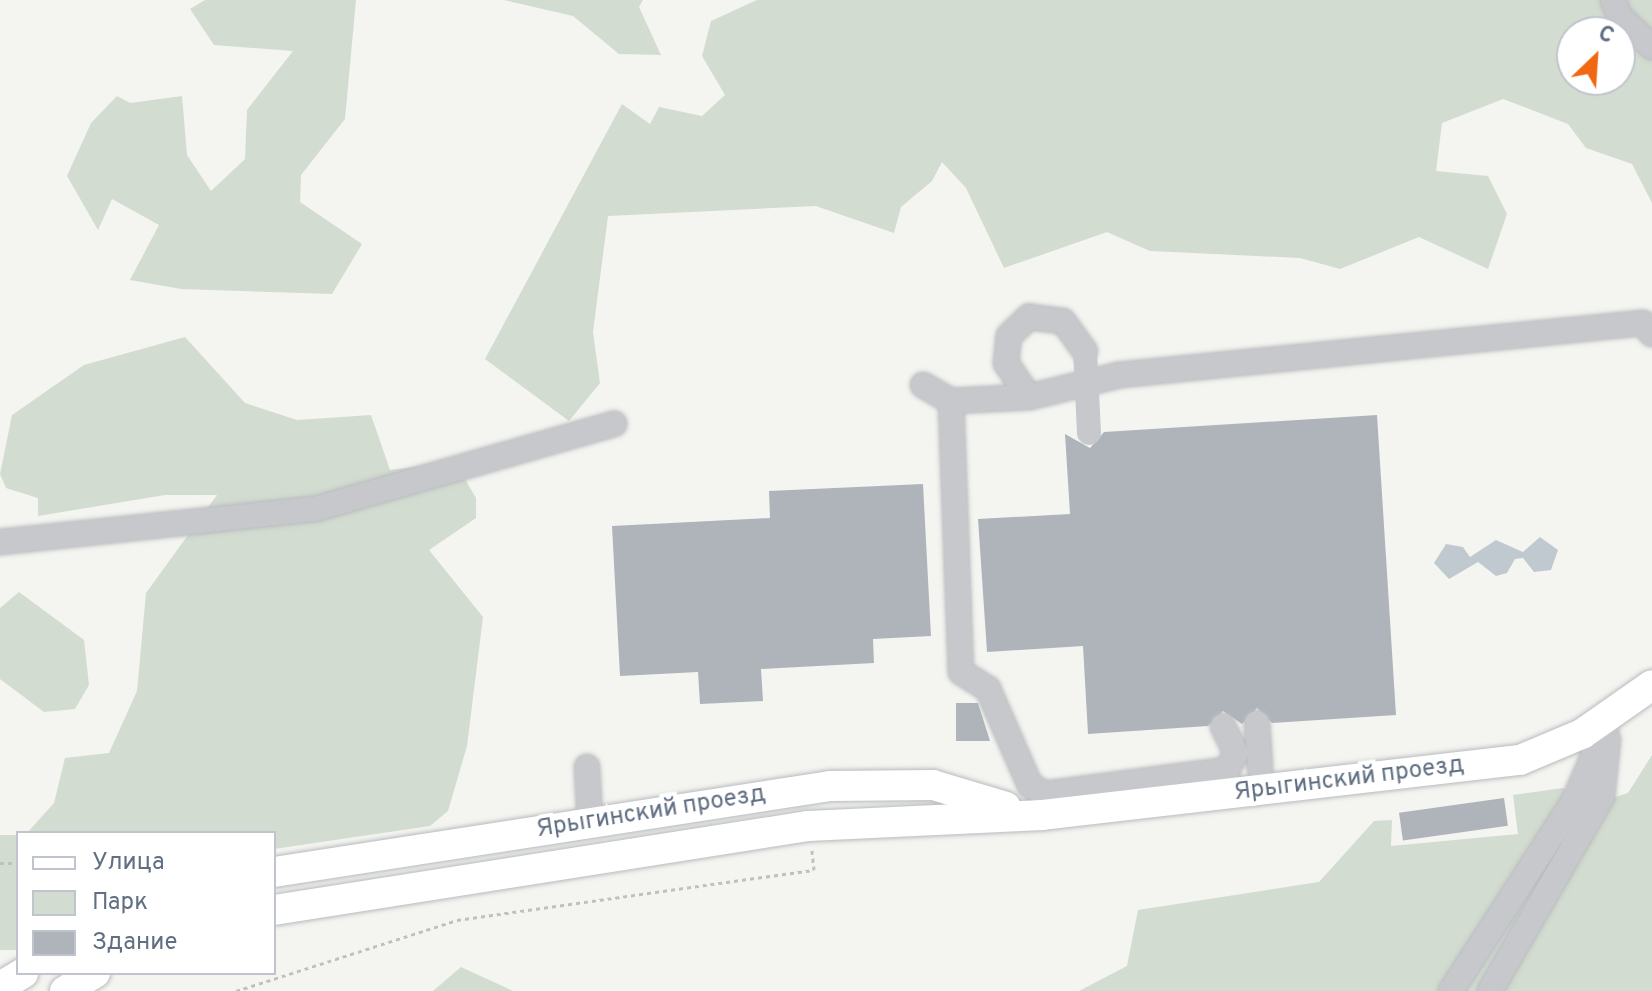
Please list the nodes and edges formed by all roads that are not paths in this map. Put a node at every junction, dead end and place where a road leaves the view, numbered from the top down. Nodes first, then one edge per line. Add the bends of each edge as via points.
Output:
1 (1613, 0) edge
2 (1652, 47) edge
3 (1649, 326) edge
4 (923, 385) dead end
5 (1029, 397) junction
6 (951, 401) junction
7 (614, 424) dead end
8 (1089, 433) dead end
9 (0, 542) edge
10 (1652, 685) edge
11 (1610, 717) junction
12 (1257, 723) dead end
13 (1223, 726) dead end
14 (587, 767) dead end
15 (1260, 768) dead end
16 (830, 786) junction
17 (1027, 814) junction
18 (590, 822) junction
19 (821, 825) junction
20 (276, 872) edge
21 (276, 910) edge
22 (20, 975) edge
23 (92, 975) edge
24 (0, 987) edge
25 (65, 991) edge
26 (1451, 991) edge
27 (1490, 991) edge

1 - 2 lane via 1620,17
3 - 5 lane via 1119,375
4 - 6 lane
5 - 6 lane
5 - 8 lane, bridge via 1006,363 1009,336 1029,317 1063,321 1085,351
6 - 13 lane via 961,672 988,689 1030,785 1045,794 1227,770 1236,753
7 - 9 lane via 315,509
10 - 11 main road, Ярыгинский проезд
11 - 17 main road, Ярыгинский проезд via 1520,760
11 - 26 lane via 1574,801
11 - 27 lane via 1602,797
12 - 15 lane
14 - 18 lane
16 - 17 main road, Ярыгинский проезд via 933,785
16 - 18 main road, Ярыгинский проезд
16 - 19 main road
17 - 19 main road, Ярыгинский проезд
18 - 20 main road, Ярыгинский проезд
19 - 21 main road, Ярыгинский проезд
22 - 24 main road
23 - 25 main road

